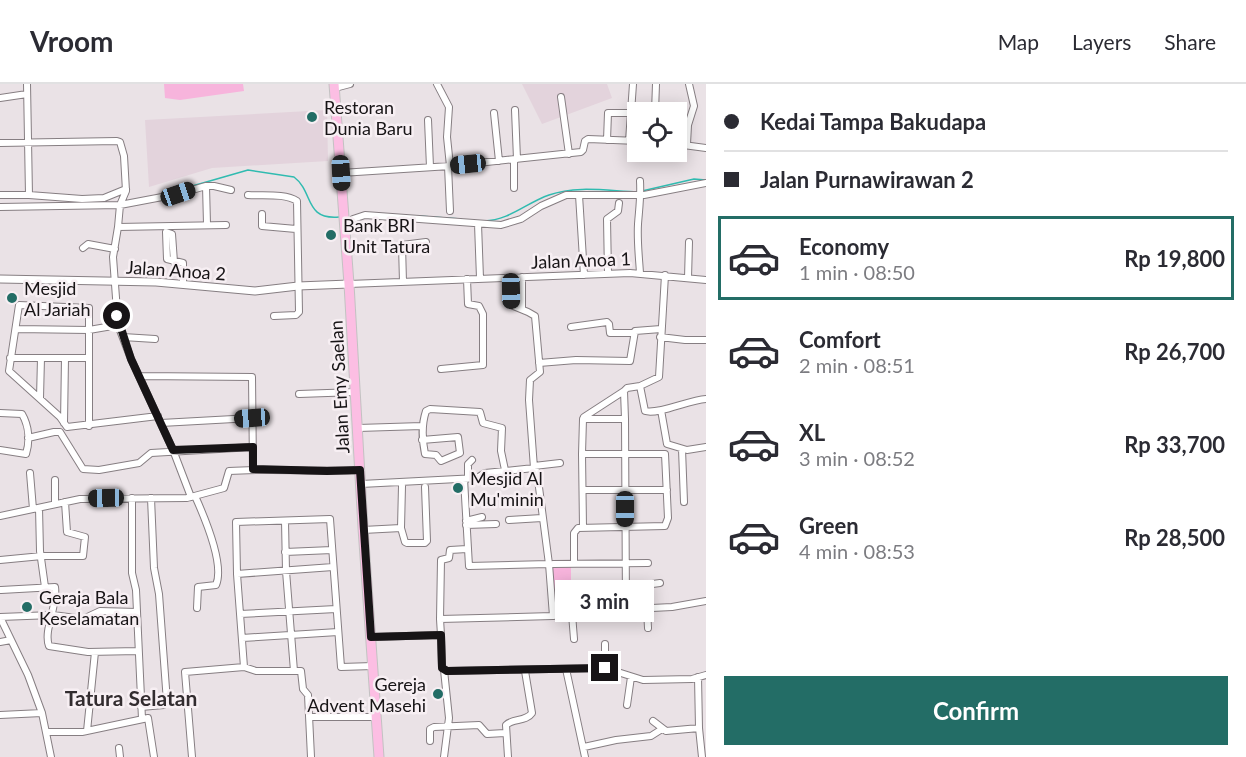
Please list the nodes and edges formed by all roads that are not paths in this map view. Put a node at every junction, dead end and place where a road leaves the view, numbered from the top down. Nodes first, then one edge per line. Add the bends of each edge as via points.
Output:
1 (27, 84) edge
2 (350, 84) edge
3 (437, 84) edge
4 (633, 84) edge
5 (656, 84) edge
6 (688, 84) edge
7 (334, 86) edge
8 (27, 94) junction
9 (0, 98) edge
10 (561, 98) dead end
11 (632, 102) edge
12 (656, 102) edge
13 (515, 110) dead end
14 (494, 113) dead end
15 (627, 113) edge
16 (428, 120) dead end
17 (607, 140) junction
18 (627, 141) edge
19 (0, 143) edge
20 (27, 143) junction
21 (687, 144) joint
22 (706, 148) edge
23 (569, 154) junction
24 (515, 159) junction
25 (499, 161) junction
26 (449, 166) junction
27 (430, 167) junction
28 (341, 173) junction
29 (706, 183) edge
30 (206, 186) junction
31 (514, 188) dead end
32 (640, 189) junction
33 (126, 190) junction
34 (231, 190) dead end
35 (0, 195) edge
36 (29, 195) junction
37 (248, 195) dead end
38 (579, 195) junction
39 (619, 203) dead end
40 (120, 205) junction
41 (0, 207) edge
42 (450, 212) dead end
43 (262, 214) dead end
44 (207, 224) junction
45 (478, 224) junction
46 (226, 225) dead end
47 (118, 227) junction
48 (344, 227) junction
49 (296, 229) junction
50 (426, 242) dead end
51 (688, 242) dead end
52 (83, 248) dead end
53 (115, 249) junction
54 (174, 262) dead end
55 (608, 273) junction
56 (640, 273) junction
57 (584, 274) junction
58 (665, 275) junction
59 (522, 277) junction
60 (511, 278) junction
61 (688, 278) junction
62 (0, 279) edge
63 (467, 279) junction
64 (480, 279) junction
65 (706, 280) edge
66 (114, 281) junction
67 (402, 282) junction
68 (183, 284) junction
69 (349, 284) junction
70 (298, 286) junction
71 (522, 309) junction
72 (274, 316) dead end
73 (118, 325) junction
74 (571, 327) dead end
75 (16, 329) junction
76 (661, 329) junction
77 (89, 330) junction
78 (633, 333) junction
79 (123, 337) junction
80 (660, 337) junction
81 (155, 339) dead end
82 (706, 340) edge
83 (10, 358) junction
84 (40, 358) junction
85 (65, 358) junction
86 (89, 358) junction
87 (539, 363) junction
88 (441, 369) dead end
89 (140, 376) junction
90 (640, 386) junction
91 (624, 391) junction
92 (356, 392) junction
93 (299, 394) dead end
94 (40, 398) junction
95 (706, 399) edge
96 (661, 410) junction
97 (0, 413) edge
98 (252, 418) junction
99 (584, 418) junction
100 (625, 419) junction
101 (159, 420) junction
102 (64, 423) junction
103 (89, 426) junction
104 (422, 426) junction
105 (358, 428) junction
106 (28, 438) junction
107 (422, 440) junction
108 (253, 447) junction
109 (706, 447) edge
110 (682, 449) junction
111 (0, 450) edge
112 (173, 450) junction
113 (582, 454) junction
114 (625, 454) junction
115 (472, 460) dead end
116 (560, 463) dead end
117 (534, 467) junction
118 (253, 469) junction
119 (360, 470) junction
120 (505, 470) junction
121 (30, 473) dead end
122 (466, 479) junction
123 (55, 480) dead end
124 (361, 484) junction
125 (402, 486) dead end
126 (425, 487) dead end
127 (667, 489) junction
128 (583, 490) junction
129 (625, 491) junction
130 (193, 496) junction
131 (132, 498) junction
132 (152, 498) junction
133 (65, 502) junction
134 (684, 502) dead end
135 (56, 504) junction
136 (36, 508) junction
137 (0, 516) edge
138 (482, 517) dead end
139 (542, 518) junction
140 (509, 520) dead end
141 (285, 521) junction
142 (466, 523) junction
143 (496, 524) dead end
144 (584, 527) junction
145 (625, 527) junction
146 (401, 528) junction
147 (363, 530) junction
148 (467, 549) junction
149 (332, 550) junction
150 (285, 552) junction
151 (42, 556) junction
152 (0, 560) edge
153 (574, 563) junction
154 (625, 563) junction
155 (648, 563) dead end
156 (551, 564) junction
157 (333, 567) junction
158 (286, 571) junction
159 (237, 574) junction
160 (660, 583) dead end
161 (45, 586) junction
162 (2, 590) dead end
163 (706, 601) edge
164 (197, 608) dead end
165 (336, 609) junction
166 (646, 609) junction
167 (626, 610) junction
168 (137, 612) junction
169 (289, 612) junction
170 (240, 614) junction
171 (572, 614) junction
172 (53, 615) junction
173 (553, 616) junction
174 (0, 617) edge
175 (440, 619) junction
176 (648, 628) dead end
177 (338, 632) junction
178 (291, 635) junction
179 (441, 635) junction
180 (371, 637) junction
181 (242, 638) junction
182 (574, 639) dead end
183 (11, 640) junction
184 (0, 642) edge
185 (605, 644) dead end
186 (138, 651) junction
187 (95, 652) junction
188 (373, 666) junction
189 (244, 667) junction
190 (605, 668) junction
191 (566, 669) junction
192 (444, 670) junction
193 (294, 671) junction
194 (525, 671) junction
195 (706, 675) edge
196 (631, 676) junction
197 (698, 677) junction
198 (627, 705) dead end
199 (141, 707) junction
200 (42, 713) junction
201 (706, 713) edge
202 (698, 714) junction
203 (0, 715) edge
204 (309, 717) junction
205 (377, 717) junction
206 (142, 719) junction
207 (653, 722) dead end
208 (449, 725) junction
209 (699, 728) junction
210 (662, 729) junction
211 (87, 731) junction
212 (46, 732) junction
213 (505, 733) junction
214 (430, 741) dead end
215 (584, 747) junction
216 (119, 748) dead end
217 (51, 757) edge
218 (120, 757) edge
219 (154, 757) edge
220 (192, 757) edge
221 (311, 757) edge
222 (379, 757) edge
223 (444, 757) edge
224 (508, 757) edge
225 (585, 757) edge
226 (702, 757) edge

1 - 8 street
2 - 7 street
3 - 26 street via 449,107
4 - 11 street
5 - 12 street
6 - 21 street via 694,106
7 - 28 highway, Jalan Emy Saelan
8 - 9 street
8 - 20 street
10 - 23 street
13 - 24 street
14 - 25 street
15 - 17 street via 608,113
16 - 27 street
17 - 18 street
17 - 23 street via 586,140 582,152
19 - 20 street
20 - 33 street via 120,142
20 - 36 street
21 - 22 street
23 - 24 street
24 - 25 street
24 - 31 street
25 - 26 street
26 - 27 street
26 - 42 street
27 - 28 street
28 - 48 highway, Jalan Emy Saelan
29 - 32 street
30 - 34 street
30 - 40 street
30 - 44 street
32 - 38 street
32 - 56 street
33 - 36 street via 93,199
33 - 40 street
35 - 36 street
37 - 49 street via 296,200
38 - 45 street via 558,198 525,217 503,224
38 - 57 street
39 - 55 street via 618,211 607,219
40 - 41 street
40 - 47 street
43 - 49 street via 262,226
44 - 46 street
44 - 47 street
45 - 48 street via 365,215
45 - 64 street
47 - 53 street
48 - 69 highway, Jalan Emy Saelan
49 - 70 street
50 - 67 street via 402,245
51 - 61 street
52 - 53 street via 88,244
53 - 66 street
54 - 68 street via 183,264
55 - 56 street, Jalan Anoa 1
55 - 57 street, Jalan Anoa 1
56 - 58 street, Jalan Anoa 1
57 - 59 street, Jalan Anoa 1
58 - 61 street, Jalan Anoa 1
58 - 76 street
59 - 60 street, Jalan Anoa 1
59 - 71 street
60 - 64 street, Jalan Anoa 1
60 - 71 street via 511,305
61 - 65 street, Jalan Anoa 1
62 - 66 street, Jalan Anoa 2
63 - 64 street, Jalan Anoa 1
63 - 67 street, Jalan Anoa 1
63 - 88 street via 469,305 479,306 483,314 483,365
66 - 68 street, Jalan Anoa 2
66 - 73 street
67 - 69 street, Jalan Anoa 1
68 - 70 street, Jalan Anoa 2 via 255,291
69 - 70 street, Jalan Anoa 2
69 - 92 highway, Jalan Emy Saelan
70 - 72 street via 298,314
71 - 87 street via 535,316
73 - 77 street
73 - 79 street
74 - 78 street via 607,322 610,333
75 - 77 street
75 - 77 street via 19,305 87,308
75 - 83 street
76 - 78 street
76 - 80 street
77 - 86 street
78 - 87 street via 630,361
79 - 81 street
79 - 89 street
80 - 82 street
80 - 90 street via 658,378
83 - 84 street
83 - 94 street via 9,372
84 - 85 street
84 - 94 street
85 - 86 street
85 - 102 street
86 - 103 street
87 - 117 street via 539,374 529,382
89 - 98 street via 252,377
89 - 101 street
90 - 91 street
90 - 96 street via 645,411
91 - 99 street
91 - 100 street
92 - 93 street
92 - 105 highway, Jalan Emy Saelan
94 - 102 street
95 - 96 street
96 - 110 street via 665,442
97 - 106 street via 22,414
98 - 101 street
98 - 108 street
99 - 100 street
99 - 113 street
100 - 114 street
101 - 103 street
101 - 112 street
102 - 103 street via 68,428
104 - 105 street
104 - 107 street
104 - 120 street via 428,410 480,412 483,423 502,428
105 - 119 highway, Jalan Emy Saelan
106 - 111 street via 26,454
106 - 112 street via 60,432 84,469 139,463 151,453
107 - 107 street via 458,437 460,453 439,461 436,455 425,454
108 - 112 street
108 - 118 street
109 - 110 street
110 - 134 street
112 - 130 street
113 - 114 street
113 - 128 street
114 - 127 street via 665,454
114 - 129 street
115 - 122 street
116 - 117 street
117 - 120 street
117 - 139 street
118 - 119 street
118 - 130 street via 229,471 224,488
119 - 124 highway, Jalan Emy Saelan
120 - 122 street
121 - 136 street
122 - 124 street
122 - 142 street
123 - 135 street
124 - 147 highway, Jalan Emy Saelan
125 - 146 street
126 - 146 street via 427,542 405,543
127 - 129 street
127 - 145 street via 665,526
128 - 129 street
128 - 144 street
129 - 145 street
130 - 132 street
130 - 164 street via 203,513 218,572 216,585 197,589
131 - 132 street
131 - 133 street
131 - 168 street via 132,573
132 - 199 street via 154,568 167,702
133 - 135 street
133 - 151 street via 67,532 85,537 84,555
135 - 136 street
136 - 137 street
136 - 151 street
138 - 142 street
139 - 140 street
139 - 156 street
141 - 149 street via 330,519
141 - 150 street
141 - 159 street via 236,522
142 - 143 street
142 - 148 street
144 - 145 street
144 - 153 street via 575,530
145 - 154 street
146 - 147 street
147 - 180 highway, Jalan Emy Saelan
148 - 156 street via 471,567
148 - 175 street via 450,550 449,558 441,560
149 - 150 street
149 - 157 street
150 - 158 street
151 - 152 street
151 - 161 street
153 - 154 street
153 - 156 street
154 - 155 street
154 - 167 street
156 - 173 street
157 - 158 street
157 - 165 street
158 - 159 street
158 - 169 street
159 - 170 street
160 - 166 street via 645,585
161 - 162 street
161 - 172 street via 56,589
163 - 166 street
165 - 169 street
165 - 177 street
166 - 167 street
166 - 176 street
167 - 171 street
168 - 172 street via 100,611 83,619
168 - 186 street
169 - 170 street
169 - 178 street
170 - 181 street
171 - 173 street
171 - 182 street
172 - 174 street
172 - 187 street via 49,646
173 - 175 street
174 - 183 street
175 - 179 street
177 - 178 street
177 - 188 street via 340,667
178 - 181 street
178 - 193 street
179 - 180 street
179 - 192 street
180 - 188 highway, Jalan Emy Saelan
181 - 189 street
183 - 184 street
183 - 200 street
185 - 190 street
186 - 187 street
186 - 199 street
187 - 211 street
188 - 205 highway, Jalan Emy Saelan
189 - 193 street via 256,671
189 - 220 street via 184,672
190 - 191 street
190 - 196 street
191 - 194 street
191 - 215 street
192 - 194 street
192 - 208 street
193 - 204 street via 301,671
194 - 213 street via 532,713 508,723
195 - 197 street
196 - 197 street via 643,680
196 - 198 street
197 - 202 street
199 - 206 street
200 - 203 street
200 - 212 street
201 - 202 street
202 - 209 street
204 - 205 street
204 - 221 street
205 - 222 highway, Jalan Emy Saelan
206 - 211 street
206 - 219 street via 150,720
207 - 210 street
208 - 213 street via 480,725 487,734
208 - 214 street via 431,728
208 - 223 street
209 - 210 street
209 - 226 street
210 - 215 street via 651,736
211 - 212 street
212 - 217 street
213 - 224 street
215 - 225 street
216 - 218 street

